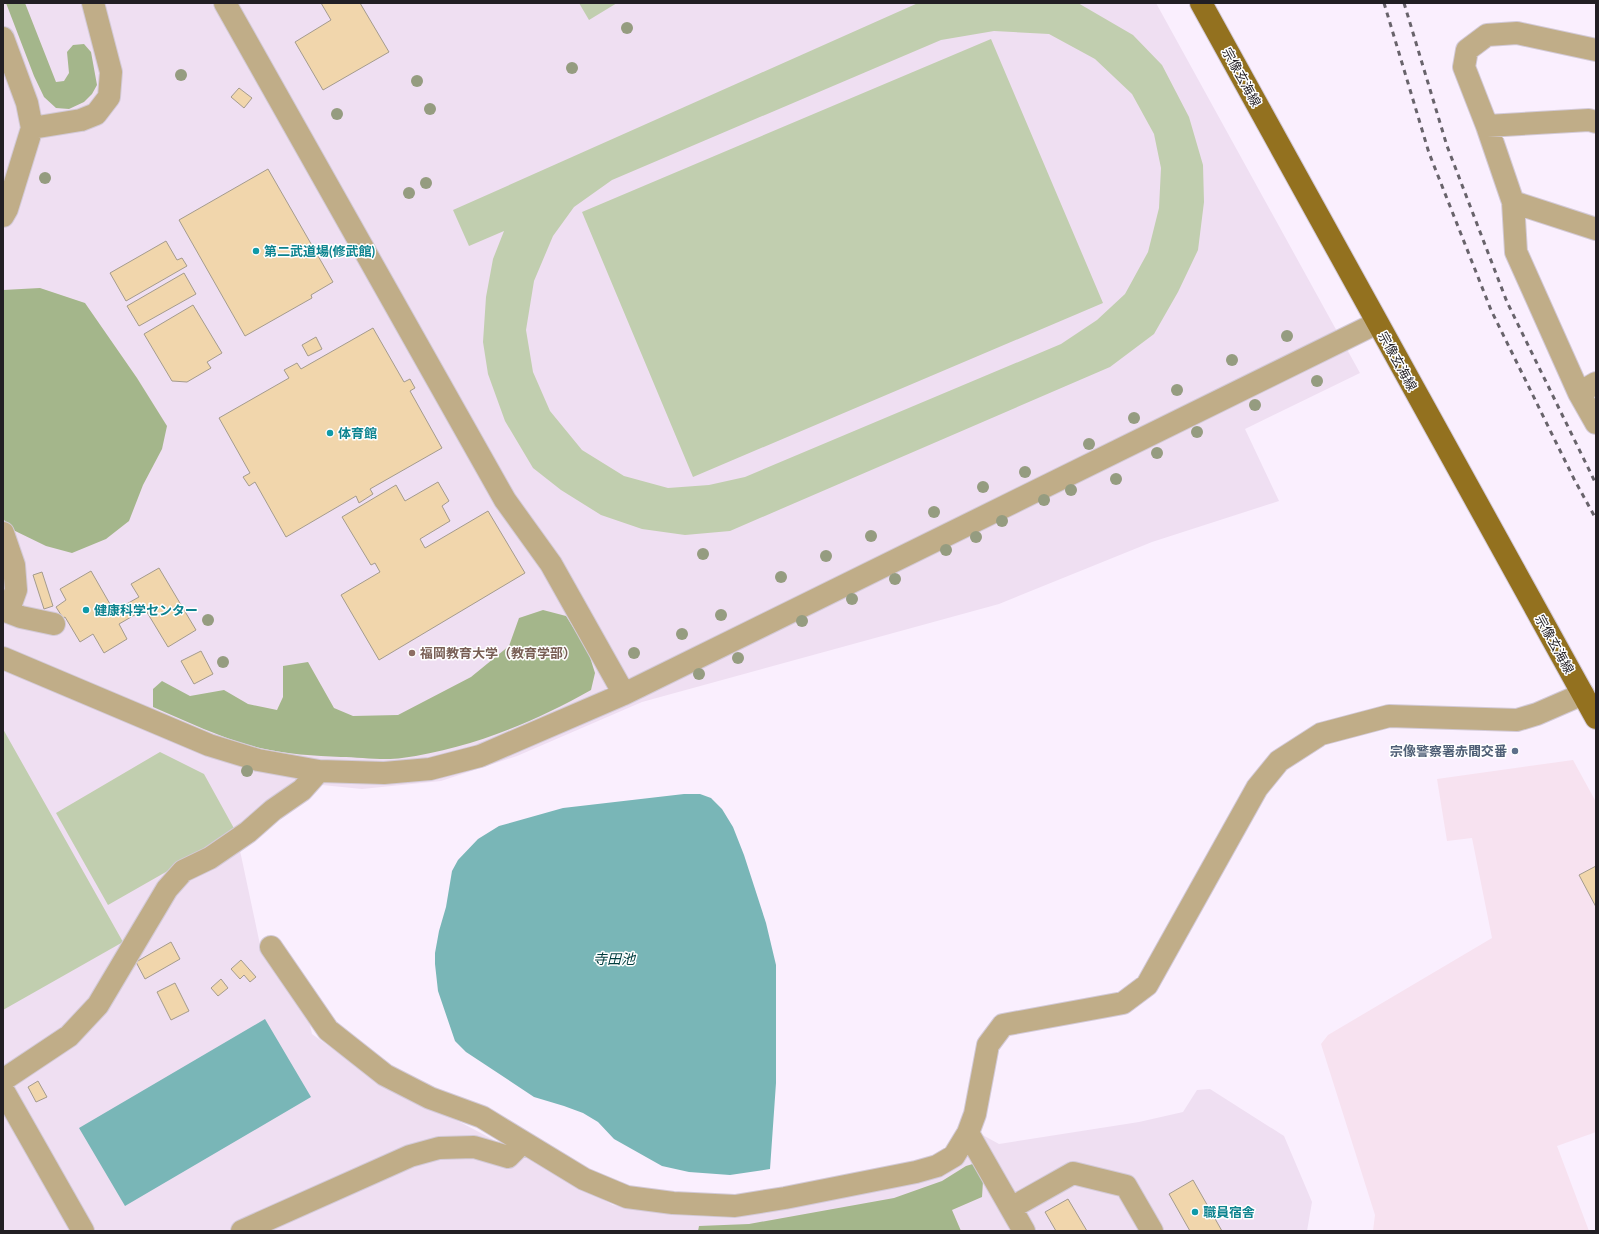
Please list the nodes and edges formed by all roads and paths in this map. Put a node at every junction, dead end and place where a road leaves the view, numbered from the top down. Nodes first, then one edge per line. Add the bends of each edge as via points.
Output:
1 (94, 3) edge
2 (225, 3) edge
3 (1201, 3) edge
4 (3, 38) edge
5 (1596, 50) edge
6 (1596, 122) edge
7 (1487, 126) junction
8 (32, 128) junction
9 (1513, 202) junction
10 (3, 216) edge
11 (1596, 229) edge
12 (1378, 323) junction
13 (1587, 388) edge
14 (1596, 424) edge
15 (3, 533) edge
16 (6, 611) edge
17 (54, 624) dead end
18 (3, 658) edge
19 (624, 694) junction
20 (1583, 694) junction
21 (1596, 718) edge
22 (319, 771) junction
23 (271, 947) dead end
24 (3, 1080) edge
25 (3, 1090) edge
26 (968, 1133) junction
27 (523, 1142) junction
28 (1011, 1208) junction
29 (83, 1231) edge
30 (242, 1231) edge
31 (1024, 1231) edge
32 (1152, 1231) edge

1 - 8 street via 111,72 109,97 96,114 80,120
2 - 19 street via 505,500 550,564
3 - 12 main road, 宗像玄海線
4 - 8 street via 27,103
5 - 7 street via 1517,33 1487,35 1467,50 1464,67
6 - 7 street via 1589,120
7 - 9 street
8 - 10 street
9 - 11 street
9 - 13 street via 1516,252
12 - 19 street
12 - 20 main road, 宗像玄海線
13 - 14 street
15 - 16 street via 14,564 16,590
16 - 17 street
18 - 22 street via 209,745 258,760
19 - 22 street via 480,756 430,769 384,773
20 - 21 main road, 宗像玄海線
20 - 26 street via 1517,720 1389,716 1321,734 1279,761 1257,788 1147,985 1123,1003 1003,1025 988,1045 975,1114
22 - 24 street via 302,790 273,810 248,832 210,858 183,871 167,889 98,1005 68,1036
23 - 27 street via 328,1030 385,1075 430,1098 482,1117
25 - 29 street
26 - 27 street via 954,1156 937,1166 793,1197 735,1206 672,1203 627,1196 584,1179
26 - 28 street
27 - 30 street via 508,1157 474,1147 439,1148 410,1156
28 - 31 street
28 - 32 street via 1073,1173 1126,1186

